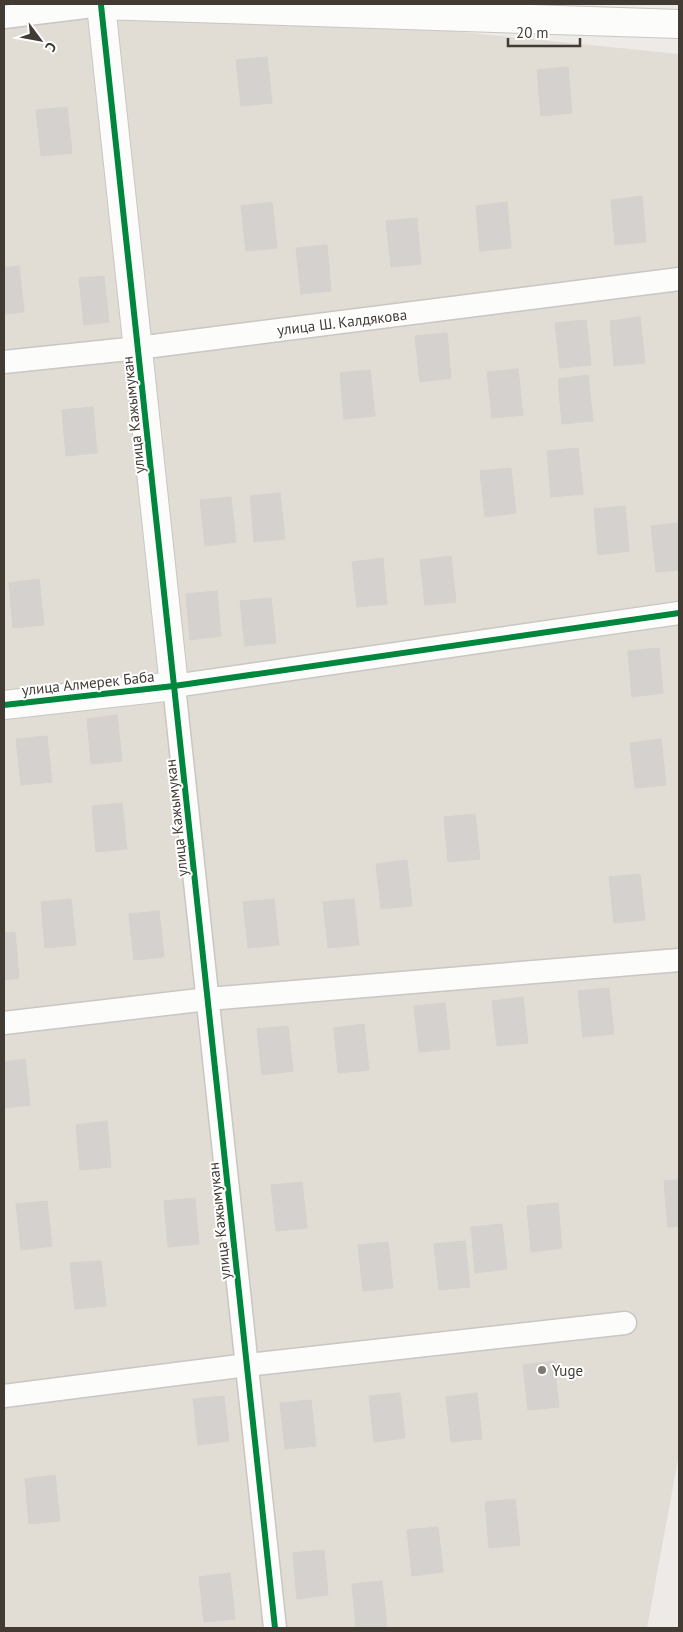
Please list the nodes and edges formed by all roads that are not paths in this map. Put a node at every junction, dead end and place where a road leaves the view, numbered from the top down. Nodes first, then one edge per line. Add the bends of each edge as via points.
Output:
1 (101, 5) junction
2 (4, 16) edge
3 (679, 24) edge
4 (679, 280) edge
5 (138, 348) junction
6 (4, 362) edge
7 (679, 613) edge
8 (174, 686) junction
9 (4, 705) edge
10 (679, 960) edge
11 (208, 998) junction
12 (4, 1023) edge
13 (625, 1323) dead end
14 (247, 1365) junction
15 (4, 1396) edge
16 (275, 1628) edge

1 - 2 street
1 - 3 street
1 - 5 street, улица Кажымукан
4 - 5 street, улица Ш. Калдякова
5 - 6 street, улица Ш. Калдякова
5 - 8 street, улица Кажымукан
7 - 8 street
8 - 9 street, улица Алмерек Баба
8 - 11 street, улица Кажымукан
10 - 11 street
11 - 12 street
11 - 14 street, улица Кажымукан
13 - 14 street
14 - 15 street
14 - 16 street, улица Кажымукан

